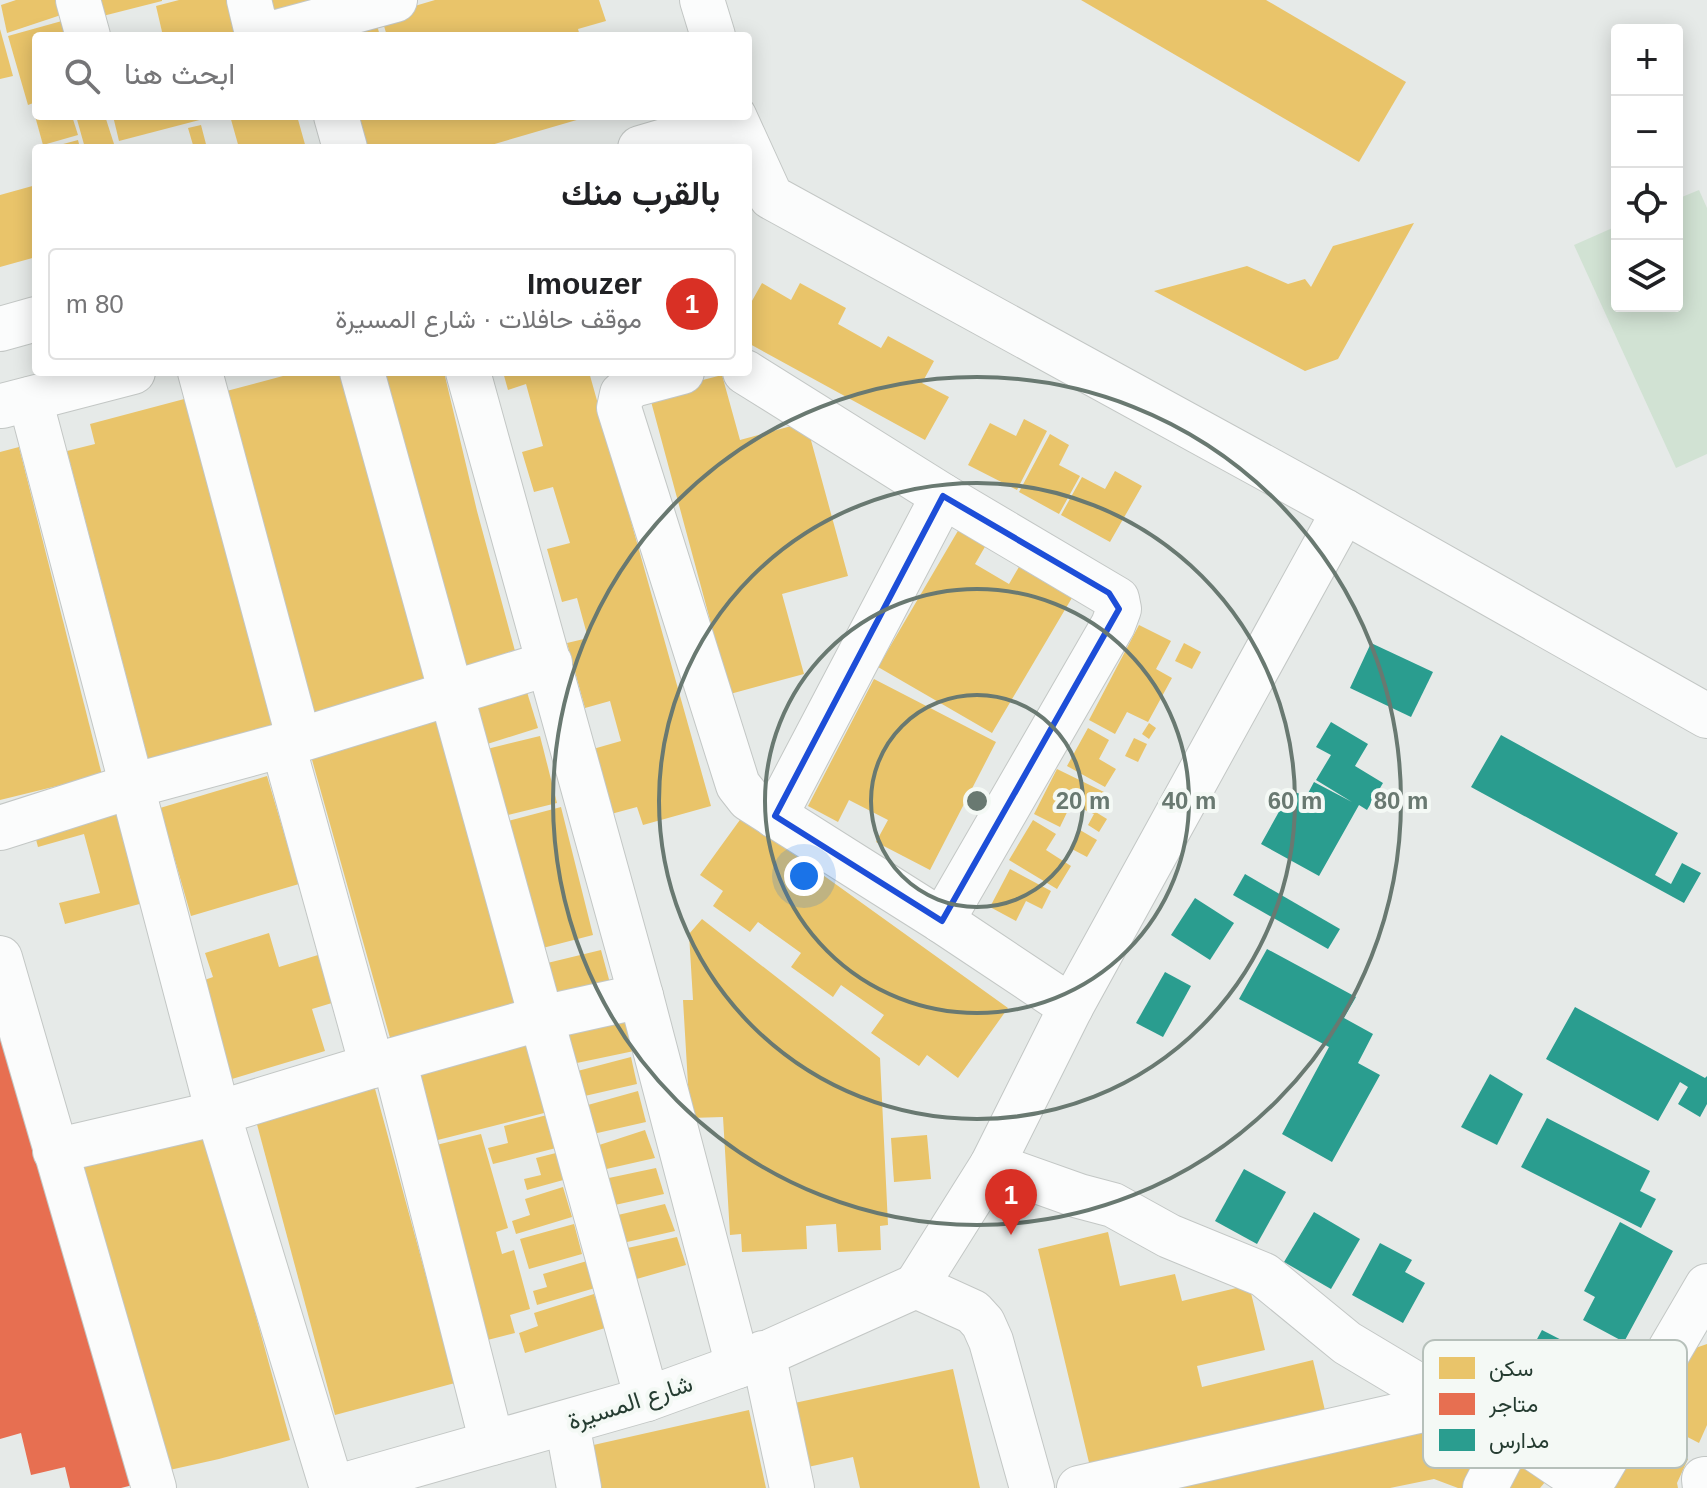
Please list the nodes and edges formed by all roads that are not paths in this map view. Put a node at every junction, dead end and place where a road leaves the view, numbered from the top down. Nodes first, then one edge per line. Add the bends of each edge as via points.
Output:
1 (78, 0) edge
2 (249, 0) edge
3 (395, 0) edge
4 (702, 0) edge
5 (87, 32) edge
6 (262, 32) edge
7 (287, 32) edge
8 (712, 32) edge
9 (337, 120) edge
10 (729, 120) edge
11 (736, 120) edge
12 (344, 144) edge
13 (653, 144) edge
14 (743, 144) edge
15 (752, 174) edge
16 (760, 200) edge
17 (32, 320) edge
18 (0, 329) edge
19 (118, 376) edge
20 (201, 376) edge
21 (363, 376) edge
22 (469, 376) edge
23 (667, 376) edge
24 (751, 376) edge
25 (15, 403) edge
26 (943, 496) junction
27 (1344, 511) junction
28 (550, 663) junction
29 (452, 695) junction
30 (1707, 716) edge
31 (291, 742) junction
32 (132, 786) junction
33 (775, 816) junction
34 (0, 828) edge
35 (942, 921) junction
36 (0, 958) edge
37 (641, 996) junction
38 (1071, 1007) junction
39 (542, 1018) junction
40 (383, 1063) junction
41 (218, 1113) junction
42 (55, 1151) junction
43 (992, 1165) junction
44 (916, 1286) junction
45 (1707, 1286) edge
46 (1675, 1340) edge
47 (750, 1360) junction
48 (1423, 1388) edge
49 (647, 1399) junction
50 (1423, 1410) edge
51 (567, 1423) junction
52 (492, 1443) junction
53 (1495, 1468) edge
54 (1563, 1468) edge
55 (1601, 1468) edge
56 (1707, 1479) edge
57 (154, 1488) edge
58 (333, 1488) edge
59 (579, 1488) edge
60 (792, 1488) edge
61 (1032, 1488) edge
62 (1079, 1488) edge
63 (1485, 1488) edge
64 (1705, 1488) edge

1 - 5 street
2 - 6 street
3 - 7 street
4 - 8 street
9 - 12 street
10 - 13 street
11 - 14 street
15 - 16 street
16 - 27 street
17 - 18 street
19 - 25 street
20 - 31 street
21 - 29 street
22 - 28 street
23 - 33 street via 633,385 622,394 619,408 738,785
24 - 26 street
25 - 32 street
26 - 33 street
26 - 35 street via 1109,593 1119,609
27 - 30 street
27 - 38 street
28 - 29 street
28 - 37 street
29 - 31 street
29 - 39 street
31 - 32 street
31 - 40 street
32 - 34 street
32 - 41 street
33 - 35 street
35 - 38 street
36 - 42 street
37 - 39 street
37 - 47 street
38 - 43 street
39 - 40 street
39 - 49 street
40 - 41 street
40 - 52 street
41 - 42 street
41 - 58 street
42 - 57 street
43 - 44 street
43 - 48 street via 1113,1205 1169,1236 1264,1275 1347,1343
44 - 47 street, شارع المسيرة
44 - 61 street via 973,1312 983,1323
45 - 46 street
47 - 49 street, شارع المسيرة
47 - 60 street
49 - 51 street, شارع المسيرة
50 - 62 street
51 - 52 street, شارع المسيرة
51 - 59 street
52 - 58 street, شارع المسيرة
53 - 63 street
54 - 55 street via 1587,1479
56 - 64 street

